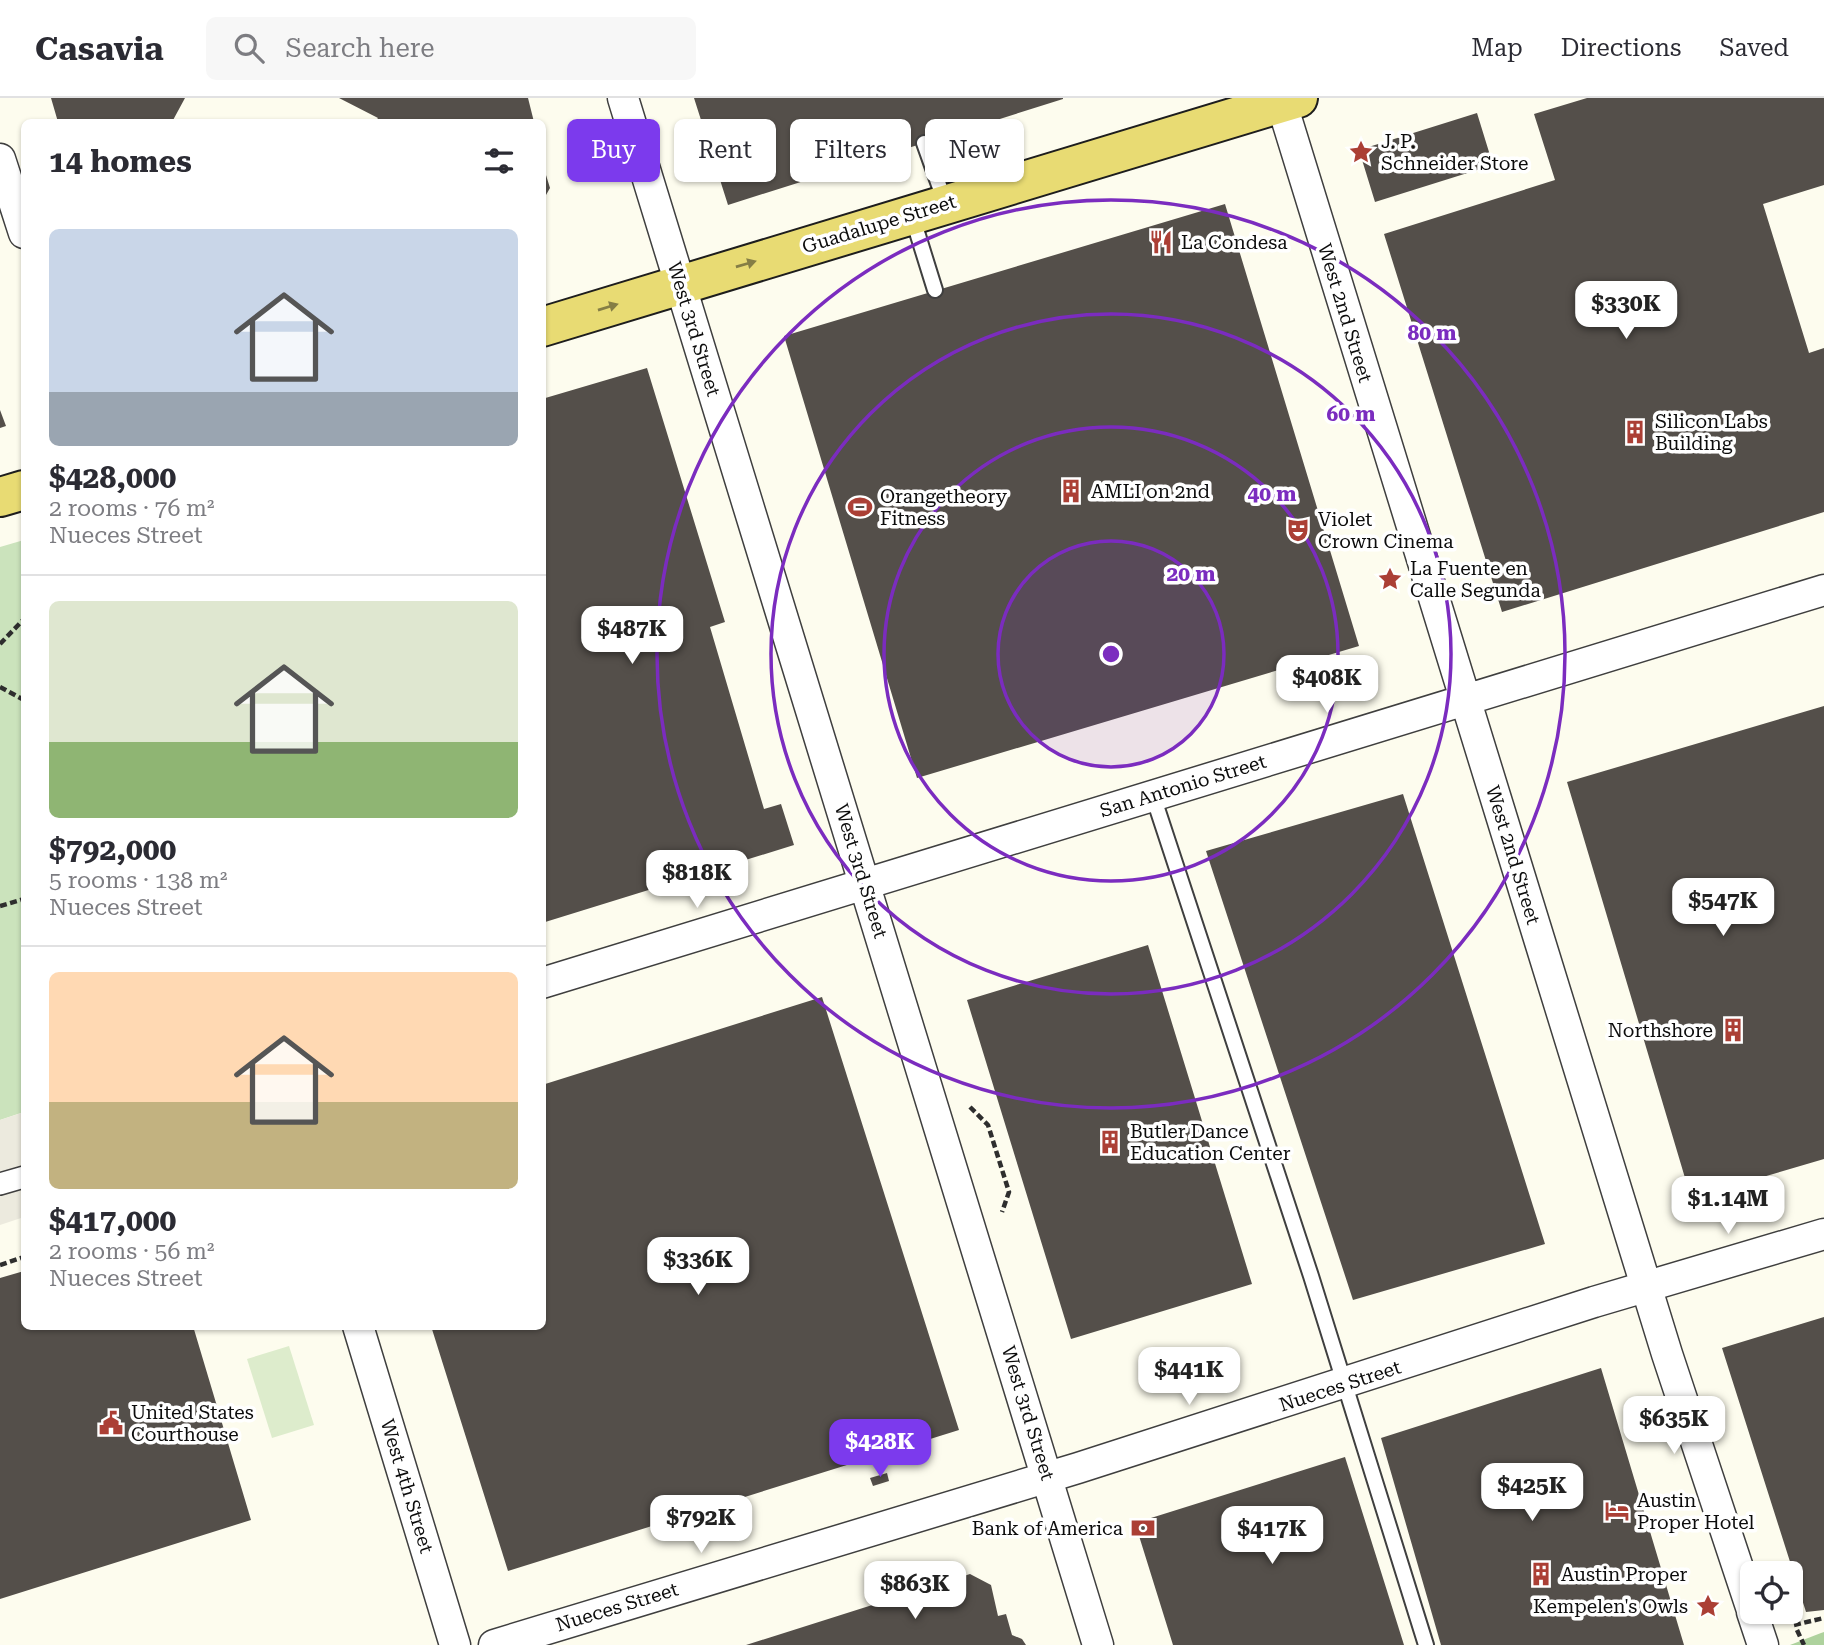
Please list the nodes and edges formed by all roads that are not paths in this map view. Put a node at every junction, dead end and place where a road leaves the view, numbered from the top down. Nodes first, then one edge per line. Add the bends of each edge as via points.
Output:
1 (623, 98) edge
2 (1286, 99) edge
3 (924, 143) dead end
4 (0, 159) edge
5 (928, 209) junction
6 (21, 224) edge
7 (681, 285) junction
8 (935, 290) dead end
9 (546, 326) edge
10 (21, 491) edge
11 (0, 497) edge
12 (1824, 590) edge
13 (1465, 700) junction
14 (1153, 796) junction
15 (865, 884) junction
16 (546, 982) edge
17 (21, 1178) edge
18 (0, 1184) edge
19 (1824, 1234) edge
20 (1647, 1286) junction
21 (359, 1330) edge
22 (1345, 1384) junction
23 (1048, 1478) junction
24 (1740, 1574) edge
25 (455, 1645) edge
26 (494, 1645) edge
27 (1098, 1645) edge
28 (1426, 1645) edge

1 - 7 street, West 3rd Street
2 - 5 main road, Guadalupe Street
2 - 13 street, West 2nd Street
3 - 5 lane
4 - 6 street
7 -> 5 main road, Guadalupe Street
5 - 8 lane
9 -> 7 main road, Guadalupe Street
7 - 15 street, West 3rd Street
10 - 11 main road
12 - 13 street, San Antonio Street
13 - 14 street, San Antonio Street
13 - 20 street, West 2nd Street
14 - 15 street, San Antonio Street
14 - 22 lane
15 - 16 street, San Antonio Street
15 - 23 street, West 3rd Street
17 - 18 street
19 - 20 street, Nueces Street
20 - 22 street, Nueces Street
20 - 24 street, West 2nd Street
21 - 25 street, West 4th Street
22 - 23 street, Nueces Street
22 - 28 lane
23 - 26 street, Nueces Street
23 - 27 street, West 3rd Street

